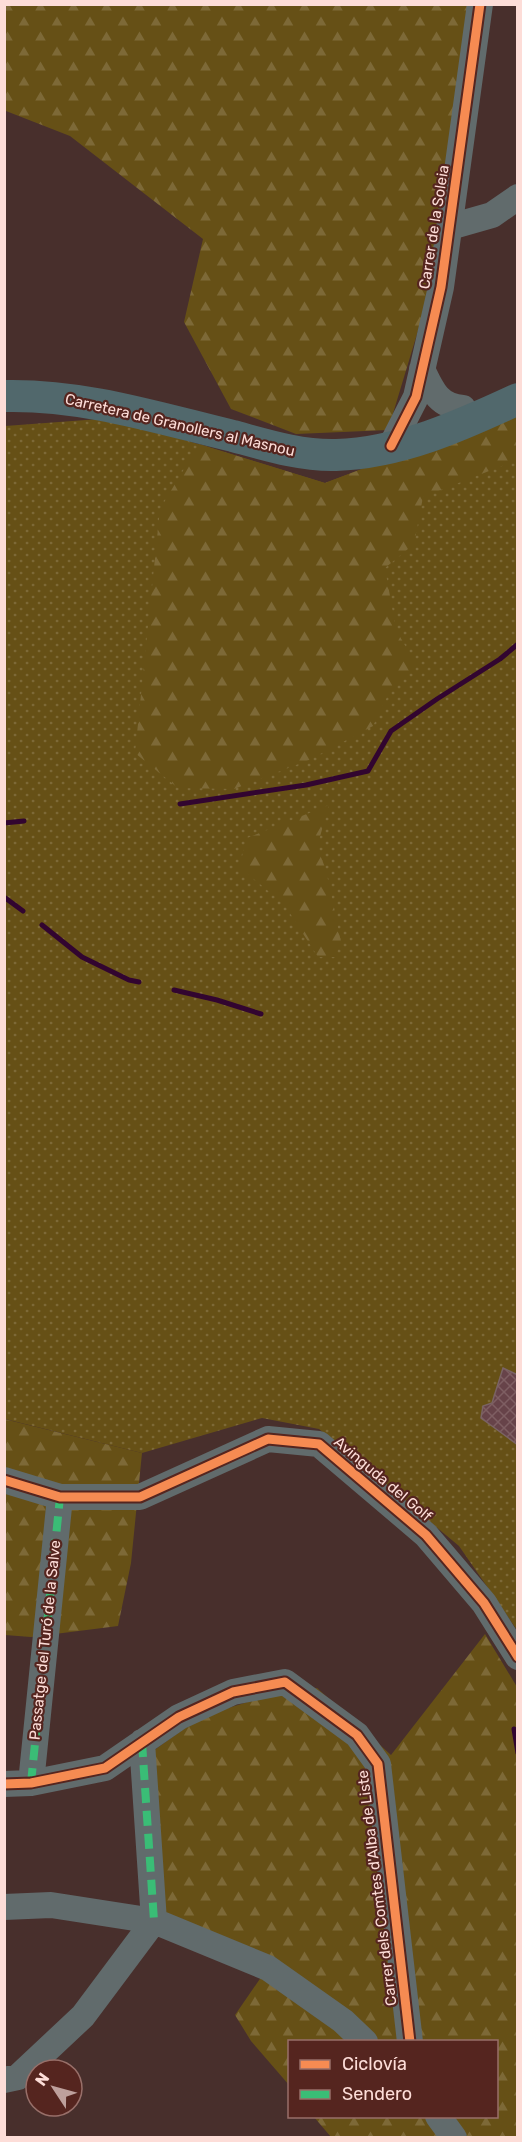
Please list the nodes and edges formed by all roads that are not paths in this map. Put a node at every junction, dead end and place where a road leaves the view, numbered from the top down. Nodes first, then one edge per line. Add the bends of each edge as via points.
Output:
1 (480, 4) edge
2 (518, 197) edge
3 (450, 227) junction
4 (422, 369) junction
5 (518, 382) edge
6 (4, 396) edge
7 (518, 399) edge
8 (463, 408) junction
9 (391, 446) junction
10 (4, 1480) edge
11 (60, 1497) junction
12 (518, 1657) edge
13 (142, 1742) junction
14 (31, 1783) junction
15 (4, 1784) edge
16 (4, 1906) edge
17 (154, 1921) junction
18 (363, 2040) edge
19 (410, 2040) edge
20 (4, 2080) edge
21 (439, 2118) edge
22 (454, 2138) edge

1 - 3 street, Carrer de la Soleia
2 - 3 street via 492,215
3 - 4 street, Carrer de la Soleia
4 - 8 street via 444,404
4 - 9 street, Carrer de la Soleia via 416,397
5 - 8 main road, Carretera de Granollers al Masnou
6 - 9 main road, Carretera de Granollers al Masnou via 85,401 299,452 334,455
7 - 9 main road, Carretera de Granollers al Masnou via 432,437
8 - 9 main road, Carretera de Granollers al Masnou
10 - 11 street, Avinguda del Golf
11 - 12 street, Avinguda del Golf via 140,1497 268,1439 319,1444 426,1535 484,1604
11 - 14 street, Passatge del Turó de la Salve
13 - 14 street, Carrer dels Comtes d'Alba de Liste via 105,1768
13 - 17 street
13 - 19 street, Carrer dels Comtes d'Alba de Liste via 179,1717 233,1692 285,1683 357,1735 378,1764
14 - 15 street, Carrer dels Comtes d'Alba de Liste
16 - 17 street via 51,1905
17 - 18 street via 268,1968 343,2021
17 - 20 street via 83,2016 18,2077
21 - 22 street

